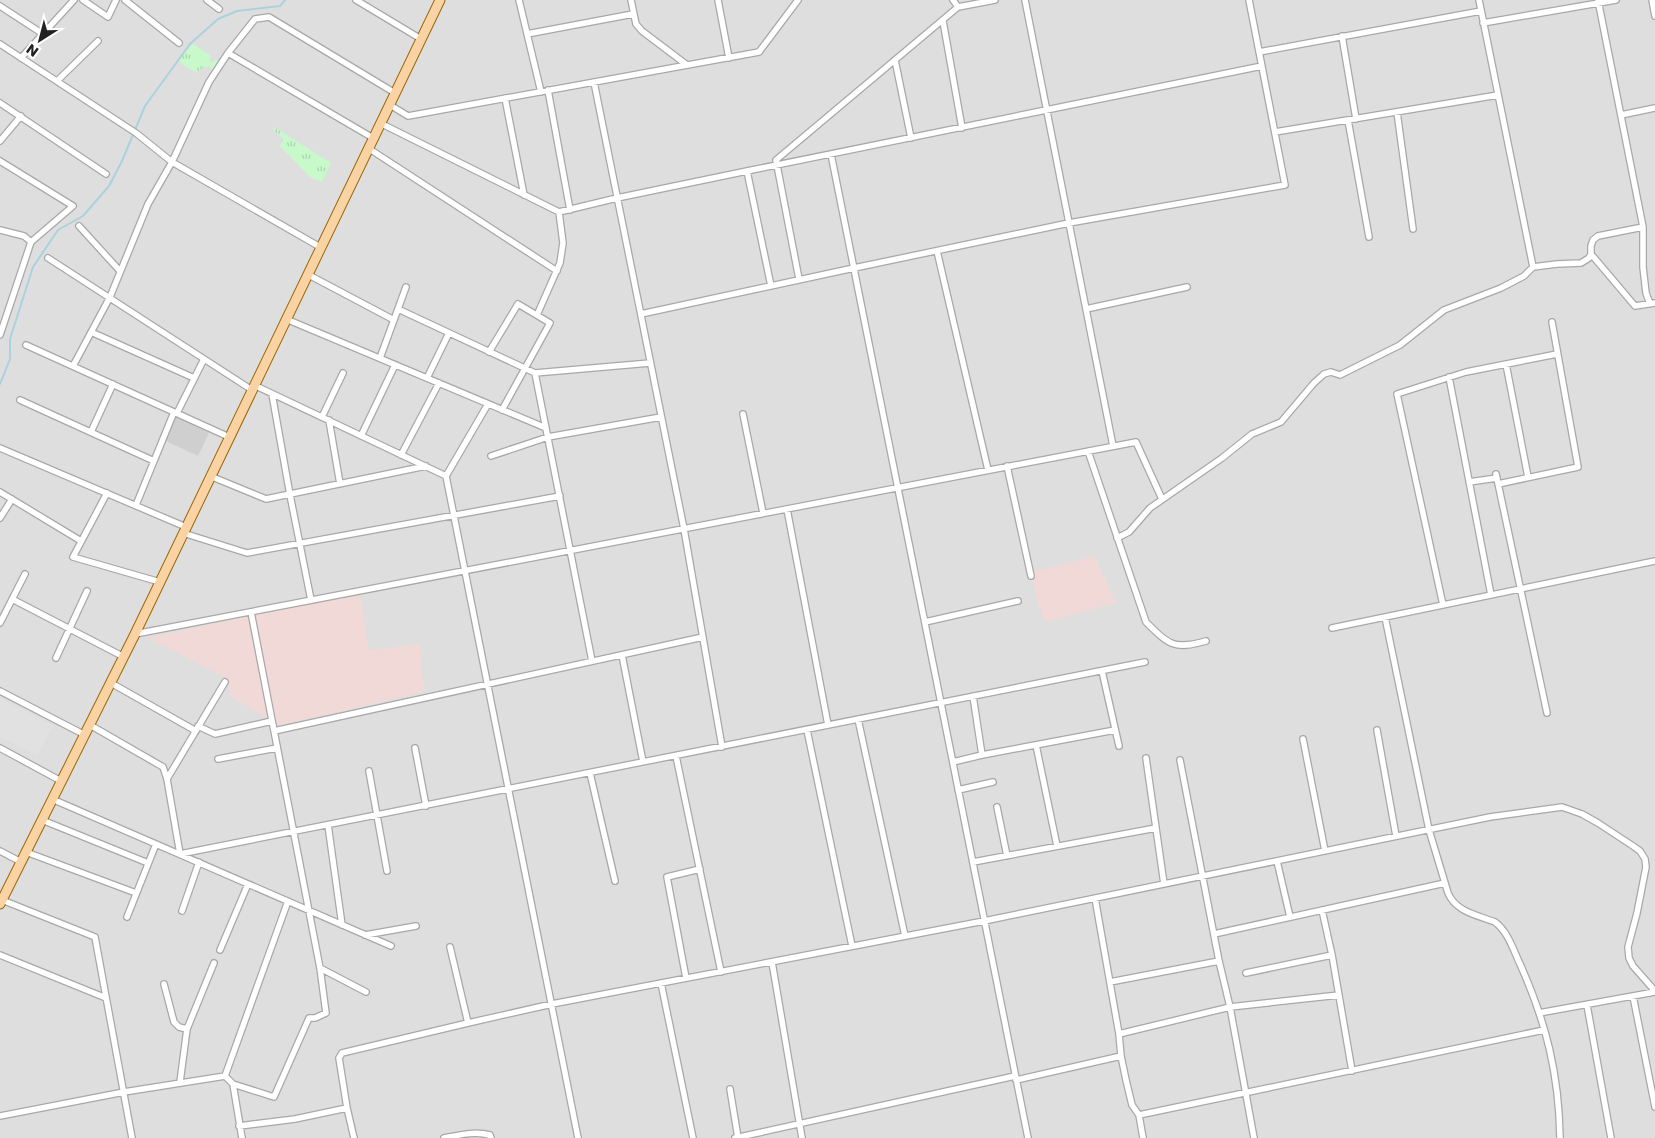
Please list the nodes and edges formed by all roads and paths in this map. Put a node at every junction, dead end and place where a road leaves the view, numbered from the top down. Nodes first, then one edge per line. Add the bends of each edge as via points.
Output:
1 (74, 0) edge
2 (83, 0) edge
3 (116, 0) edge
4 (207, 0) edge
5 (356, 0) edge
6 (440, 0) edge
7 (519, 0) edge
8 (631, 0) edge
9 (718, 0) edge
10 (798, 0) edge
11 (953, 0) edge
12 (995, 0) edge
13 (1025, 0) edge
14 (1249, 0) edge
15 (1478, 0) edge
16 (1616, 0) edge
17 (1652, 0) edge
18 (128, 1) edge
19 (1598, 2) edge
20 (0, 6) edge
21 (958, 7) junction
22 (219, 9) dead end
23 (1481, 12) junction
24 (633, 14) junction
25 (1655, 16) edge
26 (942, 21) junction
27 (1483, 23) junction
28 (43, 34) junction
29 (527, 34) junction
30 (1342, 36) junction
31 (421, 39) junction
32 (98, 41) dead end
33 (179, 43) dead end
34 (0, 44) edge
35 (1259, 52) junction
36 (228, 53) junction
37 (21, 58) junction
38 (729, 58) junction
39 (895, 60) junction
40 (687, 65) junction
41 (1262, 66) junction
42 (57, 81) junction
43 (594, 82) junction
44 (545, 91) junction
45 (395, 93) junction
46 (1498, 95) junction
47 (505, 98) junction
48 (0, 103) edge
49 (390, 105) junction
50 (1655, 108) edge
51 (1047, 110) junction
52 (1396, 112) junction
53 (1621, 115) junction
54 (21, 116) junction
55 (1356, 119) junction
56 (1348, 120) junction
57 (380, 123) junction
58 (962, 128) junction
59 (1275, 132) junction
60 (373, 138) junction
61 (911, 138) junction
62 (0, 141) edge
63 (368, 148) junction
64 (831, 154) junction
65 (0, 161) edge
66 (172, 162) junction
67 (777, 165) junction
68 (747, 171) junction
69 (106, 174) dead end
70 (524, 195) junction
71 (617, 198) junction
72 (570, 210) junction
73 (559, 212) junction
74 (1069, 223) junction
75 (79, 226) dead end
76 (1643, 227) junction
77 (1413, 229) dead end
78 (0, 230) edge
79 (1369, 237) dead end
80 (30, 242) junction
81 (320, 248) junction
82 (937, 251) junction
83 (1591, 254) junction
84 (48, 258) dead end
85 (1533, 267) junction
86 (854, 268) junction
87 (120, 271) junction
88 (557, 271) junction
89 (307, 274) junction
90 (799, 280) junction
91 (771, 286) junction
92 (406, 287) dead end
93 (1187, 287) dead end
94 (110, 297) junction
95 (1652, 303) edge
96 (398, 309) junction
97 (1086, 309) junction
98 (640, 314) junction
99 (537, 315) junction
100 (3, 317) edge
101 (286, 319) junction
102 (394, 320) junction
103 (1552, 322) dead end
104 (91, 332) junction
105 (448, 333) junction
106 (0, 335) edge
107 (26, 345) dead end
108 (489, 352) junction
109 (1557, 354) junction
110 (380, 358) junction
111 (204, 359) junction
112 (650, 363) junction
113 (1506, 364) junction
114 (395, 365) junction
115 (73, 366) junction
116 (525, 368) junction
117 (343, 373) dead end
118 (535, 373) junction
119 (1449, 377) junction
120 (194, 378) junction
121 (427, 378) junction
122 (439, 383) junction
123 (113, 384) junction
124 (253, 388) junction
125 (272, 394) junction
126 (20, 400) dead end
127 (488, 404) junction
128 (502, 410) junction
129 (175, 413) junction
130 (743, 414) dead end
131 (322, 417) junction
132 (661, 417) junction
133 (329, 420) junction
134 (546, 428) junction
135 (91, 432) junction
136 (361, 436) junction
137 (229, 437) junction
138 (548, 437) junction
139 (1113, 446) junction
140 (0, 448) edge
141 (1088, 451) junction
142 (401, 455) junction
143 (491, 456) dead end
144 (154, 461) junction
145 (426, 466) junction
146 (1007, 466) junction
147 (988, 470) junction
148 (210, 476) junction
149 (446, 476) junction
150 (1497, 478) junction
151 (1528, 478) junction
152 (1470, 482) junction
153 (340, 484) junction
154 (898, 487) junction
155 (0, 492) edge
156 (107, 493) junction
157 (290, 494) junction
158 (560, 496) junction
159 (12, 499) junction
160 (1162, 499) junction
161 (136, 506) junction
162 (787, 509) junction
163 (763, 513) junction
164 (454, 515) junction
165 (0, 518) edge
166 (684, 529) junction
167 (185, 530) junction
168 (1118, 538) junction
169 (81, 541) junction
170 (300, 544) junction
171 (570, 550) junction
172 (1655, 561) edge
173 (465, 571) junction
174 (24, 574) dead end
175 (1031, 576) dead end
176 (160, 582) junction
177 (1520, 589) junction
178 (87, 591) dead end
179 (1491, 595) junction
180 (12, 599) junction
181 (311, 600) junction
182 (1018, 601) dead end
183 (1443, 605) junction
184 (251, 612) junction
185 (1385, 617) junction
186 (925, 622) junction
187 (0, 623) edge
188 (1332, 628) dead end
189 (69, 629) junction
190 (135, 634) junction
191 (703, 638) junction
192 (1206, 641) dead end
193 (622, 655) junction
194 (124, 657) junction
195 (56, 658) dead end
196 (592, 661) junction
197 (1145, 662) dead end
198 (1102, 671) junction
199 (225, 682) dead end
200 (111, 683) junction
201 (487, 684) junction
202 (0, 691) edge
203 (973, 696) junction
204 (941, 703) junction
205 (1547, 712) dead end
206 (858, 720) junction
207 (272, 721) junction
208 (90, 725) junction
209 (828, 725) junction
210 (197, 728) junction
211 (807, 730) junction
212 (1115, 730) junction
213 (1377, 730) dead end
214 (274, 731) junction
215 (85, 735) junction
216 (1303, 739) dead end
217 (1036, 745) junction
218 (722, 746) junction
219 (1119, 746) dead end
220 (0, 748) edge
221 (277, 748) junction
222 (415, 748) dead end
223 (982, 755) junction
224 (676, 756) junction
225 (1146, 758) dead end
226 (218, 759) dead end
227 (1180, 760) dead end
228 (643, 762) junction
229 (953, 762) junction
230 (369, 771) dead end
231 (590, 773) junction
232 (167, 779) junction
233 (61, 781) junction
234 (993, 782) dead end
235 (508, 789) junction
236 (958, 790) junction
237 (52, 799) junction
238 (426, 806) junction
239 (997, 808) dead end
240 (377, 815) junction
241 (42, 820) junction
242 (328, 825) junction
243 (1156, 828) junction
244 (1429, 830) junction
245 (294, 832) junction
246 (1396, 836) junction
247 (156, 844) junction
248 (1057, 846) junction
249 (0, 851) edge
250 (1325, 851) junction
251 (26, 852) junction
252 (180, 854) junction
253 (1007, 856) junction
254 (1277, 861) junction
255 (21, 862) junction
256 (199, 862) junction
257 (973, 862) junction
258 (148, 863) junction
259 (700, 869) junction
260 (387, 871) dead end
261 (1203, 876) junction
262 (615, 881) dead end
263 (248, 884) junction
264 (1164, 884) junction
265 (1445, 884) junction
266 (136, 893) junction
267 (1095, 898) junction
268 (288, 901) junction
269 (1, 902) edge
270 (1322, 910) junction
271 (309, 911) junction
272 (182, 912) dead end
273 (127, 917) dead end
274 (1290, 917) junction
275 (984, 921) junction
276 (342, 925) junction
277 (416, 926) dead end
278 (1214, 934) junction
279 (365, 935) junction
280 (904, 936) junction
281 (391, 946) dead end
282 (852, 946) junction
283 (450, 947) dead end
284 (220, 950) dead end
285 (0, 955) edge
286 (1332, 955) junction
287 (1219, 960) junction
288 (772, 962) junction
289 (214, 963) dead end
290 (320, 968) junction
291 (721, 972) junction
292 (1246, 973) dead end
293 (686, 978) junction
294 (1110, 982) junction
295 (661, 983) junction
296 (164, 984) dead end
297 (1655, 991) edge
298 (366, 992) dead end
299 (1339, 995) junction
300 (1633, 996) junction
301 (106, 998) junction
302 (552, 1004) junction
303 (1587, 1004) junction
304 (1230, 1007) junction
305 (1539, 1013) junction
306 (468, 1023) junction
307 (187, 1029) junction
308 (1544, 1030) junction
309 (1119, 1034) junction
310 (1122, 1056) junction
311 (1352, 1071) junction
312 (225, 1076) junction
313 (1016, 1078) junction
314 (180, 1082) junction
315 (233, 1084) junction
316 (730, 1089) dead end
317 (124, 1092) junction
318 (1245, 1092) junction
319 (1655, 1107) edge
320 (347, 1108) junction
321 (0, 1116) edge
322 (1139, 1116) junction
323 (799, 1124) junction
324 (239, 1126) junction
325 (132, 1138) edge
326 (242, 1138) edge
327 (354, 1138) edge
328 (444, 1138) edge
329 (490, 1138) edge
330 (578, 1138) edge
331 (693, 1138) edge
332 (737, 1138) edge
333 (802, 1138) edge
334 (1025, 1138) edge
335 (1143, 1138) edge
336 (1254, 1138) edge
337 (1560, 1138) edge
338 (1611, 1138) edge

1 - 28 street
2 - 3 street via 108,17
4 - 22 street
5 - 31 street
6 - 31 main road
7 - 29 street
8 - 24 street
9 - 38 street
10 - 38 street via 759,52
11 - 21 street
12 - 21 street
13 - 51 street
14 - 35 street
15 - 23 street
16 - 19 street
17 - 25 street
18 - 33 street
19 - 27 street
19 - 53 street
20 - 28 street
21 - 26 street
23 - 27 street
23 - 30 street
24 - 29 street
24 - 40 street via 642,31
26 - 39 street
26 - 58 street
27 - 46 street
28 - 37 street
29 - 44 street
30 - 35 street
30 - 55 street
31 - 45 main road
32 - 42 street
34 - 37 street
35 - 41 street
36 - 45 street via 255,19 268,17
36 - 60 street
36 - 66 street via 209,82
37 - 42 street
38 - 40 street
39 - 61 street
39 - 67 street via 776,160
40 - 43 street
41 - 51 street
41 - 59 street
42 - 66 street via 135,132
43 - 44 street
43 - 71 street
44 - 47 street
44 - 72 street
45 - 49 main road
46 - 52 street
46 - 85 street
47 - 49 street via 408,116
47 - 70 street
48 - 54 street
49 - 57 main road
50 - 53 street
51 - 58 street
51 - 74 street
52 - 55 street
52 - 77 street
53 - 76 street
54 - 62 street
54 - 69 street
55 - 56 street
56 - 59 street
56 - 79 street
57 - 60 main road
57 - 70 street
58 - 61 street
59 - 74 street via 1285,185
60 - 63 main road
61 - 64 street
63 - 81 main road
63 - 88 street
64 - 67 street
64 - 86 street
65 - 80 street via 74,206
66 - 81 street
66 - 87 street via 148,204
67 - 68 street
67 - 90 street
68 - 71 street
68 - 91 street
70 - 73 street
71 - 72 street
71 - 98 street
72 - 73 street
73 - 88 street via 563,243
74 - 82 street
74 - 97 street
75 - 87 street
76 - 83 street via 1598,236 1591,246
76 - 95 street via 1646,293
78 - 80 street via 24,236
80 - 100 street
81 - 89 main road
82 - 86 street
82 - 147 street
83 - 85 street via 1581,263
83 - 95 street via 1636,306
84 - 94 street
85 - 160 street via 1524,276 1501,288 1444,310 1400,345 1340,375 1324,374 1281,422 1252,434
86 - 90 street
86 - 154 street
87 - 94 street
88 - 99 street
89 - 101 main road
89 - 102 street
90 - 91 street
91 - 98 street
92 - 96 street
93 - 97 street
94 - 104 street
94 - 111 street
96 - 102 street
96 - 105 street
97 - 139 street
98 - 112 street
99 - 108 street via 518,304
99 - 116 street via 550,323
100 - 106 street
101 - 110 street
101 - 124 main road
102 - 110 street
103 - 109 street
104 - 115 street
104 - 120 street
105 - 108 street
105 - 121 street
107 - 115 street
108 - 116 street
109 - 113 street
109 - 151 street via 1578,467
110 - 114 street
111 - 120 street
111 - 124 street
112 - 118 street
112 - 132 street
113 - 119 street
113 - 151 street
114 - 121 street
114 - 136 street
115 - 123 street
116 - 118 street
116 - 128 street
117 - 131 street
118 - 134 street
119 - 152 street
119 - 183 street via 1397,394
120 - 129 street
121 - 122 street
122 - 127 street
122 - 142 street
123 - 129 street
123 - 135 street
124 - 125 street
124 - 137 main road
125 - 131 street
125 - 157 street
126 - 135 street
127 - 128 street
127 - 149 street
128 - 134 street
129 - 137 street
129 - 144 street
130 - 163 street
131 - 133 street
132 - 138 street
132 - 166 street
133 - 136 street
133 - 153 street
134 - 138 street
135 - 144 street
136 - 142 street
137 - 148 main road
138 - 143 street
138 - 158 street
139 - 141 street
139 - 160 street via 1136,442
140 - 156 street
141 - 146 street
141 - 168 street
142 - 145 street
144 - 161 street
145 - 149 street
145 - 153 street
146 - 147 street
146 - 175 street
147 - 154 street
148 - 157 street via 266,499
148 - 167 main road
149 - 164 street
150 - 151 street
150 - 152 street
150 - 177 street
152 - 179 street
153 - 157 street
154 - 162 street
154 - 186 street
155 - 159 street
156 - 161 street
156 - 169 street
157 - 170 street
158 - 164 street
158 - 171 street
159 - 165 street
159 - 169 street
160 - 168 street via 1129,532
161 - 167 street
162 - 163 street
162 - 209 street
163 - 166 street
164 - 170 street
164 - 173 street
166 - 171 street
166 - 191 street
167 - 170 street via 247,553
167 - 176 main road
168 - 192 street via 1146,622 1161,638 1174,645 1189,646
169 - 176 street via 73,557
170 - 181 street
171 - 173 street
171 - 196 street
172 - 177 street
173 - 181 street
173 - 201 street
174 - 180 street
176 - 190 main road
177 - 179 street
177 - 205 street
178 - 189 street
179 - 183 street
180 - 187 street
180 - 189 street
181 - 184 street
182 - 186 street
183 - 185 street
184 - 190 street
184 - 207 street
185 - 188 street
185 - 244 street
186 - 204 street
189 - 194 street
189 - 195 street
190 - 194 main road
191 - 193 street
191 - 218 street
193 - 196 street
193 - 228 street
194 - 200 main road
196 - 201 street
197 - 198 street
198 - 203 street
198 - 212 street
199 - 210 street
200 - 208 main road
200 - 210 street
201 - 214 street
201 - 235 street
202 - 215 street
203 - 204 street
203 - 223 street
204 - 206 street
204 - 229 street
206 - 209 street
206 - 280 street
207 - 210 street via 215,734
207 - 214 street
208 - 215 main road
208 - 232 street via 163,767
209 - 211 street
210 - 232 street
211 - 218 street
211 - 282 street
212 - 217 street
212 - 219 street
213 - 246 street
214 - 221 street
215 - 233 main road
216 - 250 street
217 - 223 street
217 - 248 street
218 - 224 street
220 - 233 street
221 - 226 street
221 - 245 street
222 - 238 street
223 - 229 street
224 - 228 street
224 - 259 street
225 - 243 street
227 - 261 street
228 - 231 street
229 - 236 street
230 - 240 street
231 - 235 street
231 - 262 street
232 - 252 street
233 - 237 main road
234 - 236 street
235 - 238 street
235 - 302 street
236 - 257 street
237 - 241 main road
237 - 247 street
238 - 240 street
239 - 253 street
240 - 242 street
240 - 260 street
241 - 251 main road
241 - 258 street
242 - 245 street
242 - 276 street
243 - 248 street
243 - 264 street
244 - 246 street
244 - 265 street
244 - 297 street via 1562,807 1598,823 1640,851 1646,866 1628,947 1629,958
245 - 252 street
245 - 271 street
246 - 250 street
247 - 252 street
247 - 258 street
248 - 253 street
249 - 255 street
250 - 254 street
251 - 255 main road
251 - 266 street
252 - 256 street
253 - 257 street
254 - 261 street
254 - 274 street
255 - 269 main road
256 - 263 street
256 - 272 street
257 - 275 street
258 - 266 street
259 - 291 street
259 - 293 street via 667,877
261 - 264 street
261 - 278 street
263 - 268 street
263 - 284 street
264 - 267 street
265 - 270 street
265 - 305 street via 1451,901 1458,908 1495,922 1503,929
266 - 273 street
267 - 275 street
267 - 294 street
268 - 271 street
268 - 312 street
269 - 301 street via 94,937
270 - 274 street
270 - 286 street
271 - 276 street
271 - 290 street
274 - 278 street
275 - 280 street
275 - 313 street
276 - 279 street
277 - 279 street
278 - 287 street
279 - 281 street
280 - 282 street
282 - 288 street
283 - 306 street
285 - 301 street
286 - 292 street
286 - 299 street
287 - 294 street
287 - 304 street
288 - 291 street
288 - 323 street
289 - 307 street
290 - 298 street
290 - 315 street via 326,1012 309,1018 276,1095
291 - 293 street
293 - 295 street
294 - 309 street
295 - 302 street
295 - 331 street
296 - 307 street via 174,1022
297 - 300 street
299 - 304 street
299 - 311 street
300 - 303 street
300 - 319 street
301 - 317 street
302 - 306 street
302 - 330 street
303 - 305 street
303 - 338 street
304 - 309 street
304 - 318 street
305 - 308 street
306 - 320 street via 342,1053 339,1058
307 - 314 street
308 - 311 street
308 - 337 street via 1558,1094
309 - 310 street
310 - 313 street
310 - 322 street via 1132,1105
311 - 318 street
312 - 314 street
312 - 315 street
313 - 323 street
313 - 334 street
314 - 317 street
315 - 324 street
316 - 332 street
317 - 321 street
317 - 325 street
318 - 322 street
318 - 336 street
320 - 324 street via 295,1120
320 - 327 street
322 - 335 street
323 - 332 street
323 - 333 street
324 - 326 street
328 - 329 street via 482,1133 490,1135

